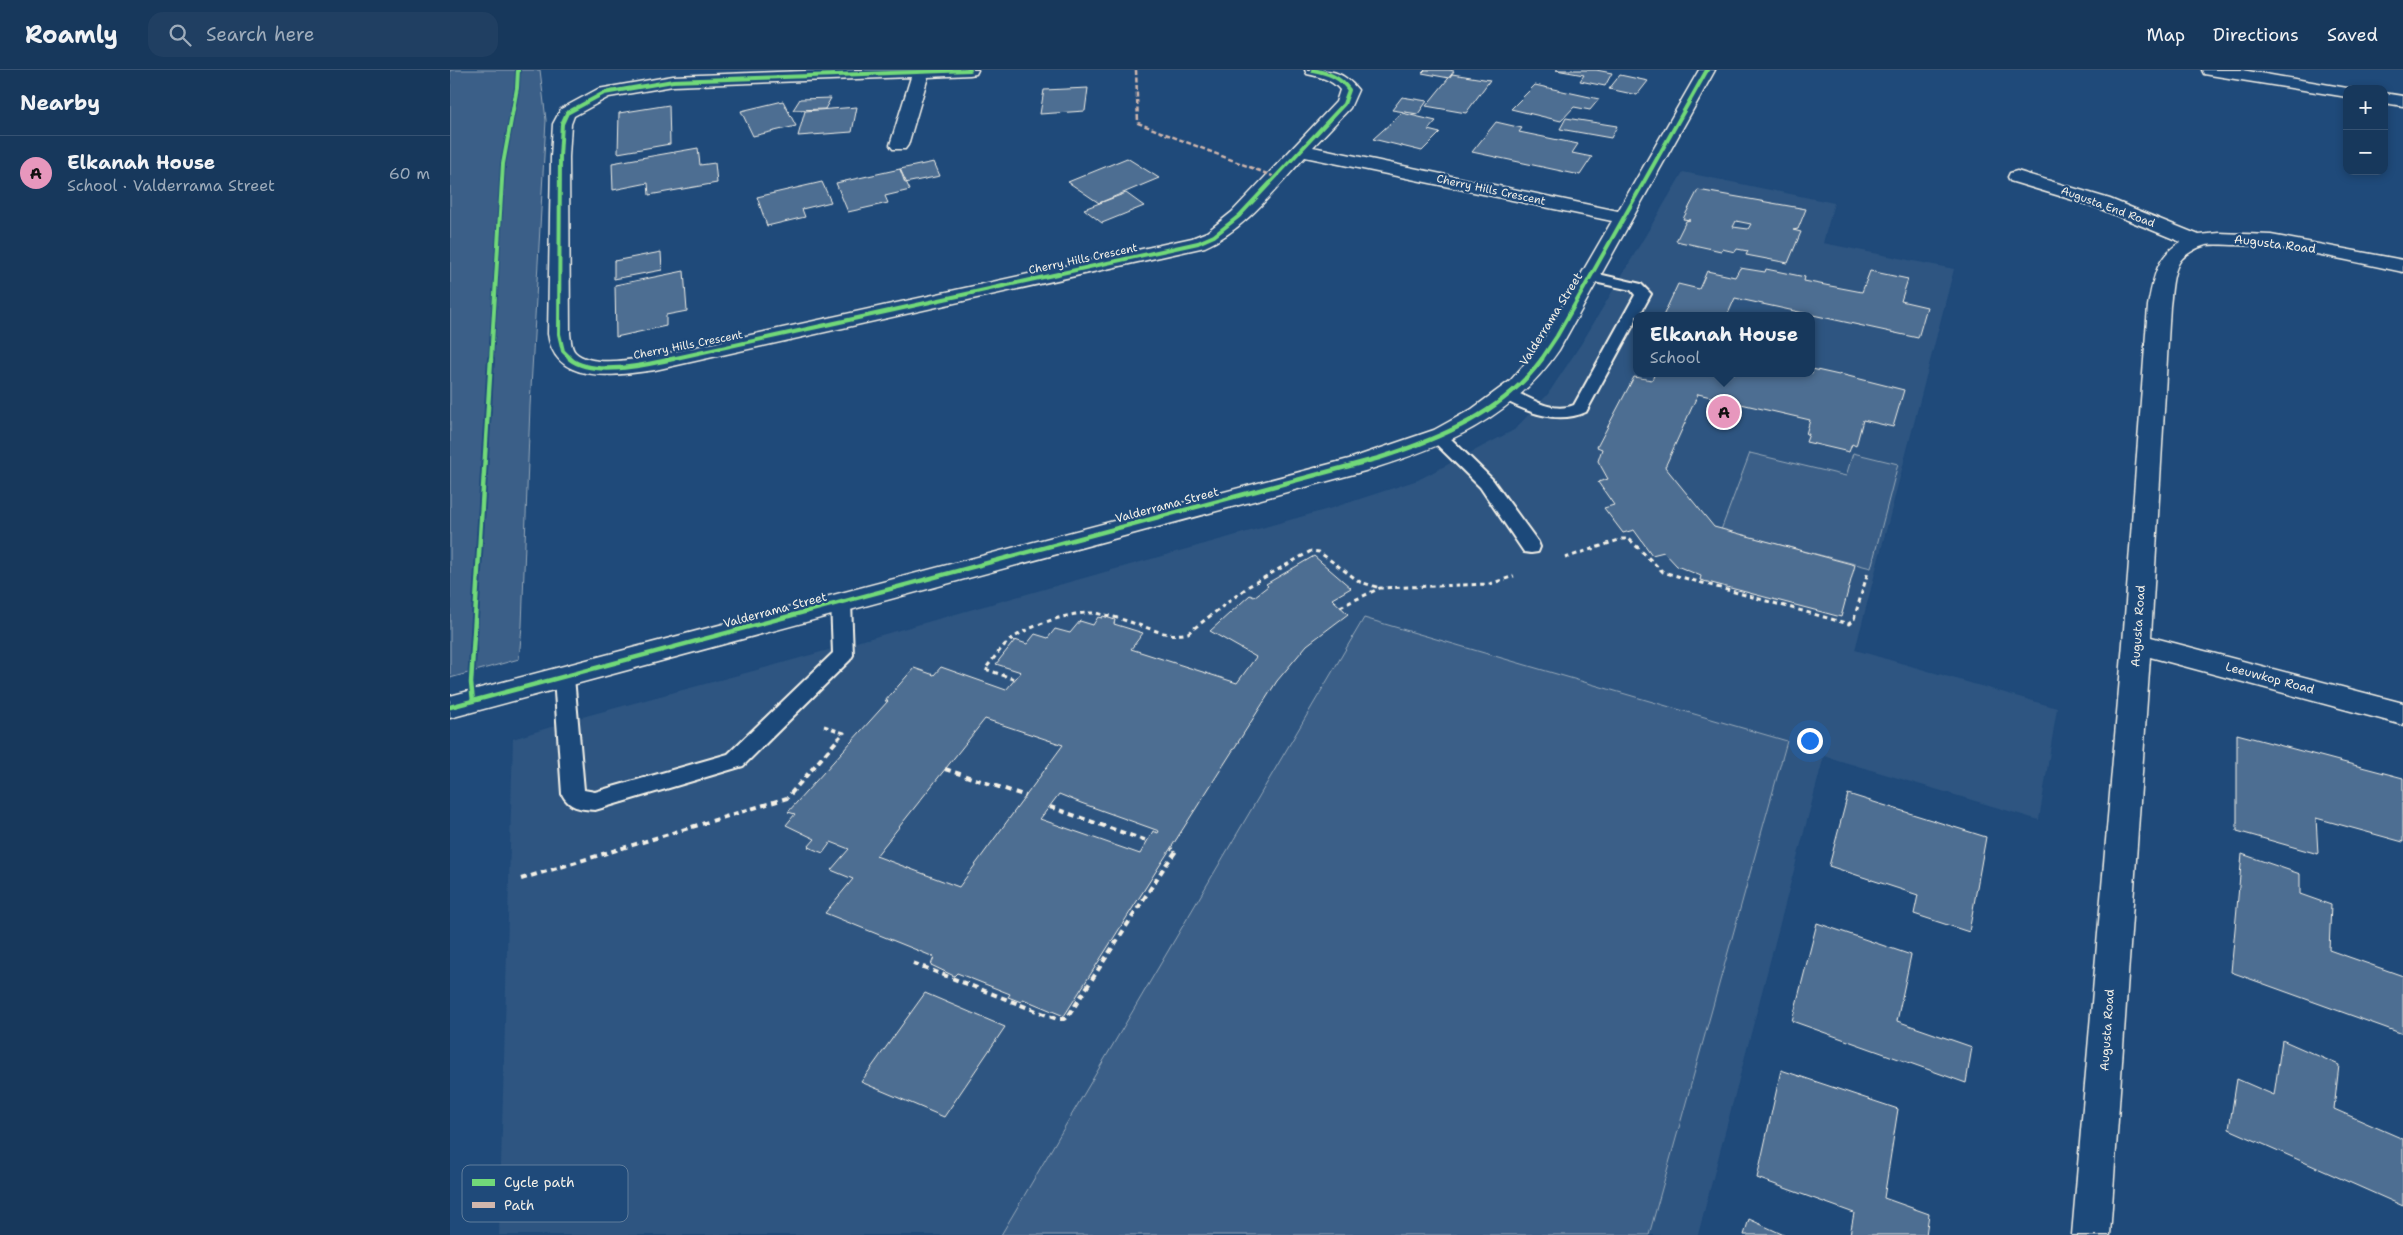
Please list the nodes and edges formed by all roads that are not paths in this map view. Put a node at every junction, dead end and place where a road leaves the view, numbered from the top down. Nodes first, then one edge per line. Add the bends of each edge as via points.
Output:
1 (970, 70) edge
2 (1312, 70) edge
3 (1707, 70) edge
4 (2210, 70) edge
5 (921, 72) junction
6 (2343, 91) edge
7 (2388, 99) edge
8 (2403, 101) edge
9 (898, 145) dead end
10 (1299, 150) junction
11 (2018, 177) dead end
12 (1624, 218) junction
13 (2197, 241) junction
14 (2403, 266) edge
15 (1590, 277) junction
16 (1633, 312) edge
17 (1633, 312) edge
18 (1507, 394) junction
19 (1439, 437) junction
20 (1531, 547) dead end
21 (841, 602) junction
22 (2137, 643) junction
23 (564, 677) junction
24 (450, 707) edge
25 (2403, 714) edge
26 (2091, 1235) edge

1 - 5 street, Cherry Hills Crescent
2 - 10 street, Cherry Hills Crescent via 1330,74 1345,83 1349,90 1344,104
3 - 12 street, Valderrama Street
4 - 6 street
5 - 9 street
5 - 10 street, Cherry Hills Crescent via 673,81 604,93 567,113 562,124 560,157 559,334 567,357 584,366 614,368 655,364 1182,248 1214,236 1239,216
7 - 8 street
10 - 12 street, Cherry Hills Crescent
11 - 13 street, Augusta End Road via 2103,203
12 - 15 street, Valderrama Street
13 - 14 street, Augusta Road via 2244,239 2289,244
13 - 22 street, Augusta Road via 2172,257 2159,306
15 - 16 lane via 1636,288 1643,294
15 - 18 street, Valderrama Street via 1538,363
17 - 18 lane via 1580,408 1560,414
18 - 19 street, Valderrama Street via 1473,419
19 - 20 lane via 1486,483
19 - 21 street, Valderrama Street via 1347,468
21 - 23 street, Valderrama Street
21 - 23 lane via 843,654 735,760 596,801 580,800 573,794
22 - 25 street, Leeuwkop Road
22 - 26 street, Augusta Road
23 - 24 street, Valderrama Street

